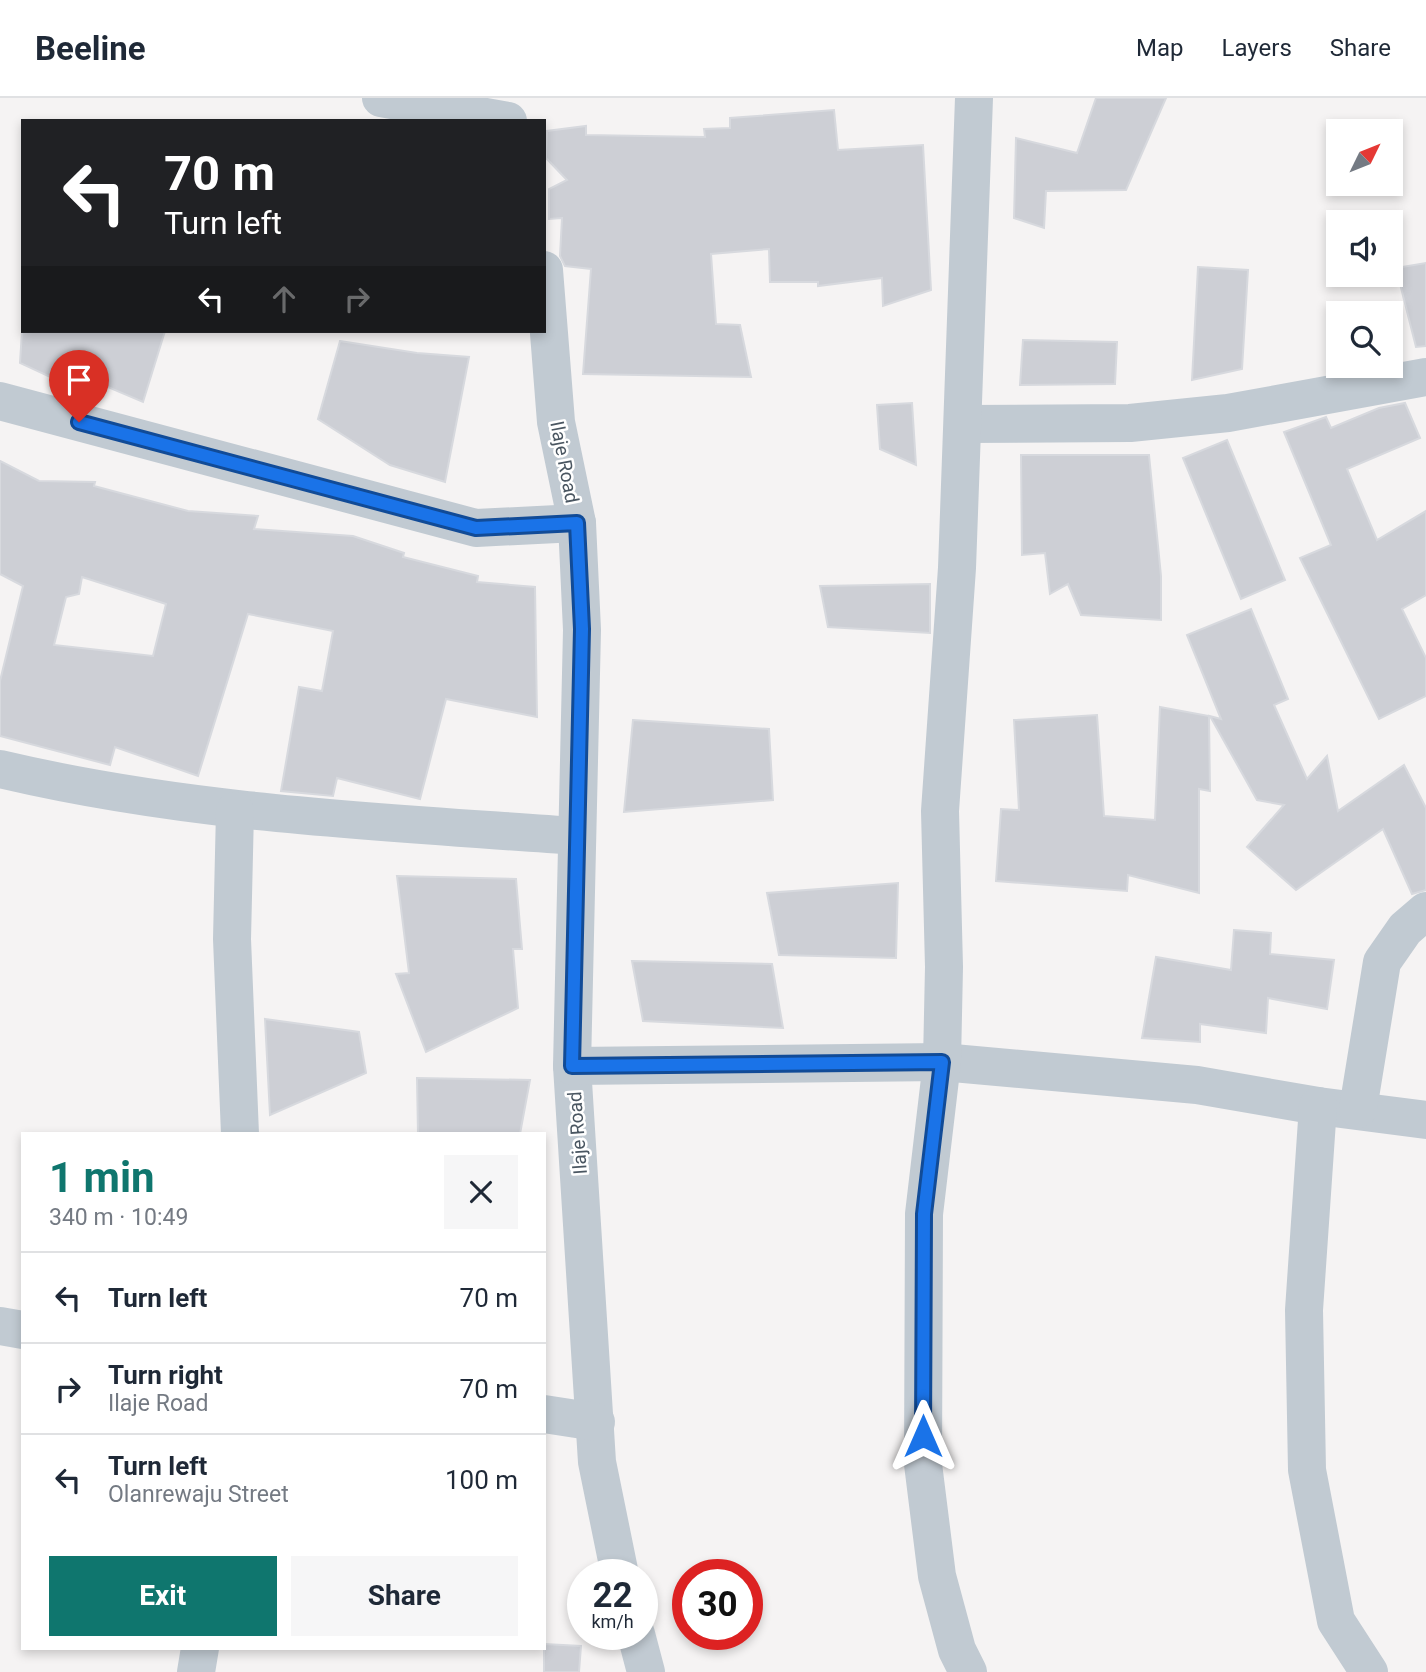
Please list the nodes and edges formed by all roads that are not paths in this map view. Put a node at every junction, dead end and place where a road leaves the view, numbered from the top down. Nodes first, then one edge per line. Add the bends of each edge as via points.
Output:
1 (381, 98) edge
2 (520, 98) edge
3 (974, 98) edge
4 (498, 119) edge
5 (522, 119) edge
6 (546, 295) edge
7 (1426, 377) edge
8 (0, 401) edge
9 (963, 425) junction
10 (577, 523) junction
11 (0, 769) edge
12 (235, 811) junction
13 (577, 836) junction
14 (1426, 911) edge
15 (942, 1062) junction
16 (572, 1066) junction
17 (1318, 1106) junction
18 (1358, 1109) junction
19 (1426, 1120) edge
20 (240, 1132) edge
21 (0, 1326) edge
22 (21, 1330) edge
23 (546, 1414) edge
24 (596, 1422) junction
25 (617, 1559) edge
26 (201, 1650) edge
27 (640, 1650) edge
28 (196, 1672) edge
29 (646, 1672) edge
30 (968, 1672) edge
31 (1369, 1672) edge

1 - 4 street
2 - 5 street
3 - 9 street
6 - 10 street, Ilaje Road via 556,422
7 - 9 street via 1228,414 1130,423
8 - 10 street via 476,528
9 - 15 street via 940,811
10 - 13 street, Ilaje Road via 582,629
11 - 12 street
12 - 13 street
12 - 20 street via 232,939
13 - 16 street, Ilaje Road
14 - 18 street via 1405,929 1382,962
15 - 16 street
15 - 17 street via 1197,1085
15 - 30 street via 924,1214 923,1464 937,1576 957,1650
16 - 24 street, Ilaje Road
17 - 18 street
17 - 31 street via 1304,1310 1307,1470 1336,1621
18 - 19 street
21 - 22 street
23 - 24 street
24 - 25 street, Ilaje Road via 597,1462
26 - 28 street
27 - 29 street

